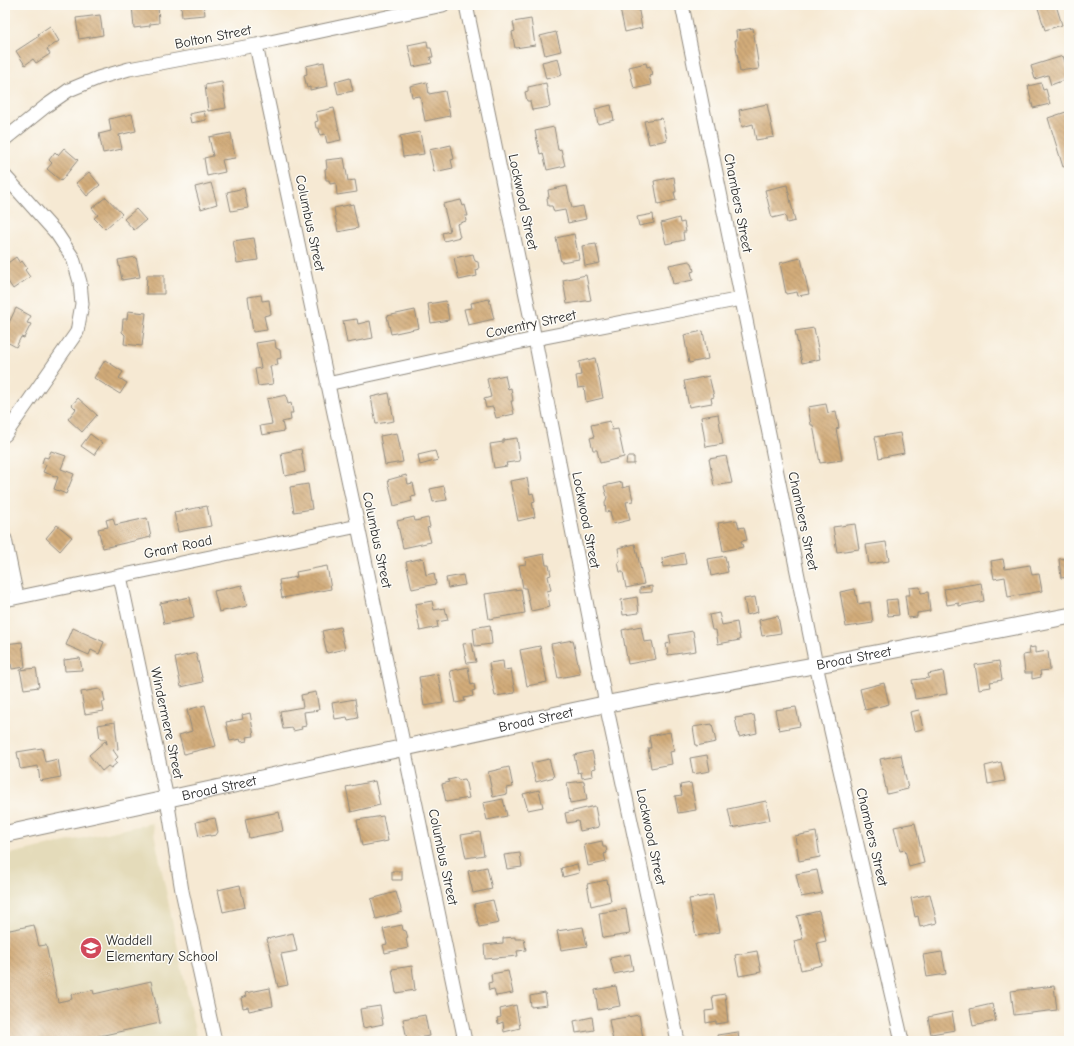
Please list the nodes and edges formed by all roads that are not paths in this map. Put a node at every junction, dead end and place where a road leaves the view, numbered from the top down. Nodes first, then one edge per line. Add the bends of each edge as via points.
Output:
1 (443, 5) edge
2 (466, 5) edge
3 (682, 5) edge
4 (256, 45) junction
5 (5, 139) edge
6 (5, 176) edge
7 (741, 299) junction
8 (535, 339) junction
9 (327, 384) junction
10 (5, 435) edge
11 (358, 526) junction
12 (5, 539) edge
13 (120, 576) junction
14 (11, 599) edge
15 (1069, 616) edge
16 (816, 666) junction
17 (606, 704) junction
18 (404, 748) junction
19 (167, 799) junction
20 (5, 834) edge
21 (215, 1041) edge
22 (465, 1041) edge
23 (678, 1041) edge
24 (902, 1041) edge

1 - 4 street, Bolton Street
2 - 8 street, Lockwood Street
3 - 7 street, Chambers Street
4 - 5 street, Bolton Street via 129,69 98,78 69,90
4 - 9 street, Columbus Street
6 - 10 street via 57,234 73,258 80,282 82,304 77,332
7 - 8 street, Coventry Street
7 - 16 street, Chambers Street
8 - 9 street, Coventry Street
8 - 17 street, Lockwood Street
9 - 11 street, Columbus Street
11 - 13 street, Grant Road
11 - 18 street, Columbus Street
12 - 14 street
13 - 14 street, Grant Road
13 - 19 street, Windermere Street
15 - 16 street, Broad Street
16 - 17 street, Broad Street
16 - 24 street, Chambers Street
17 - 18 street, Broad Street
17 - 23 street, Lockwood Street
18 - 19 street, Broad Street
18 - 22 street, Columbus Street
19 - 20 street, Broad Street
19 - 21 street, Windermere Street via 182,891

